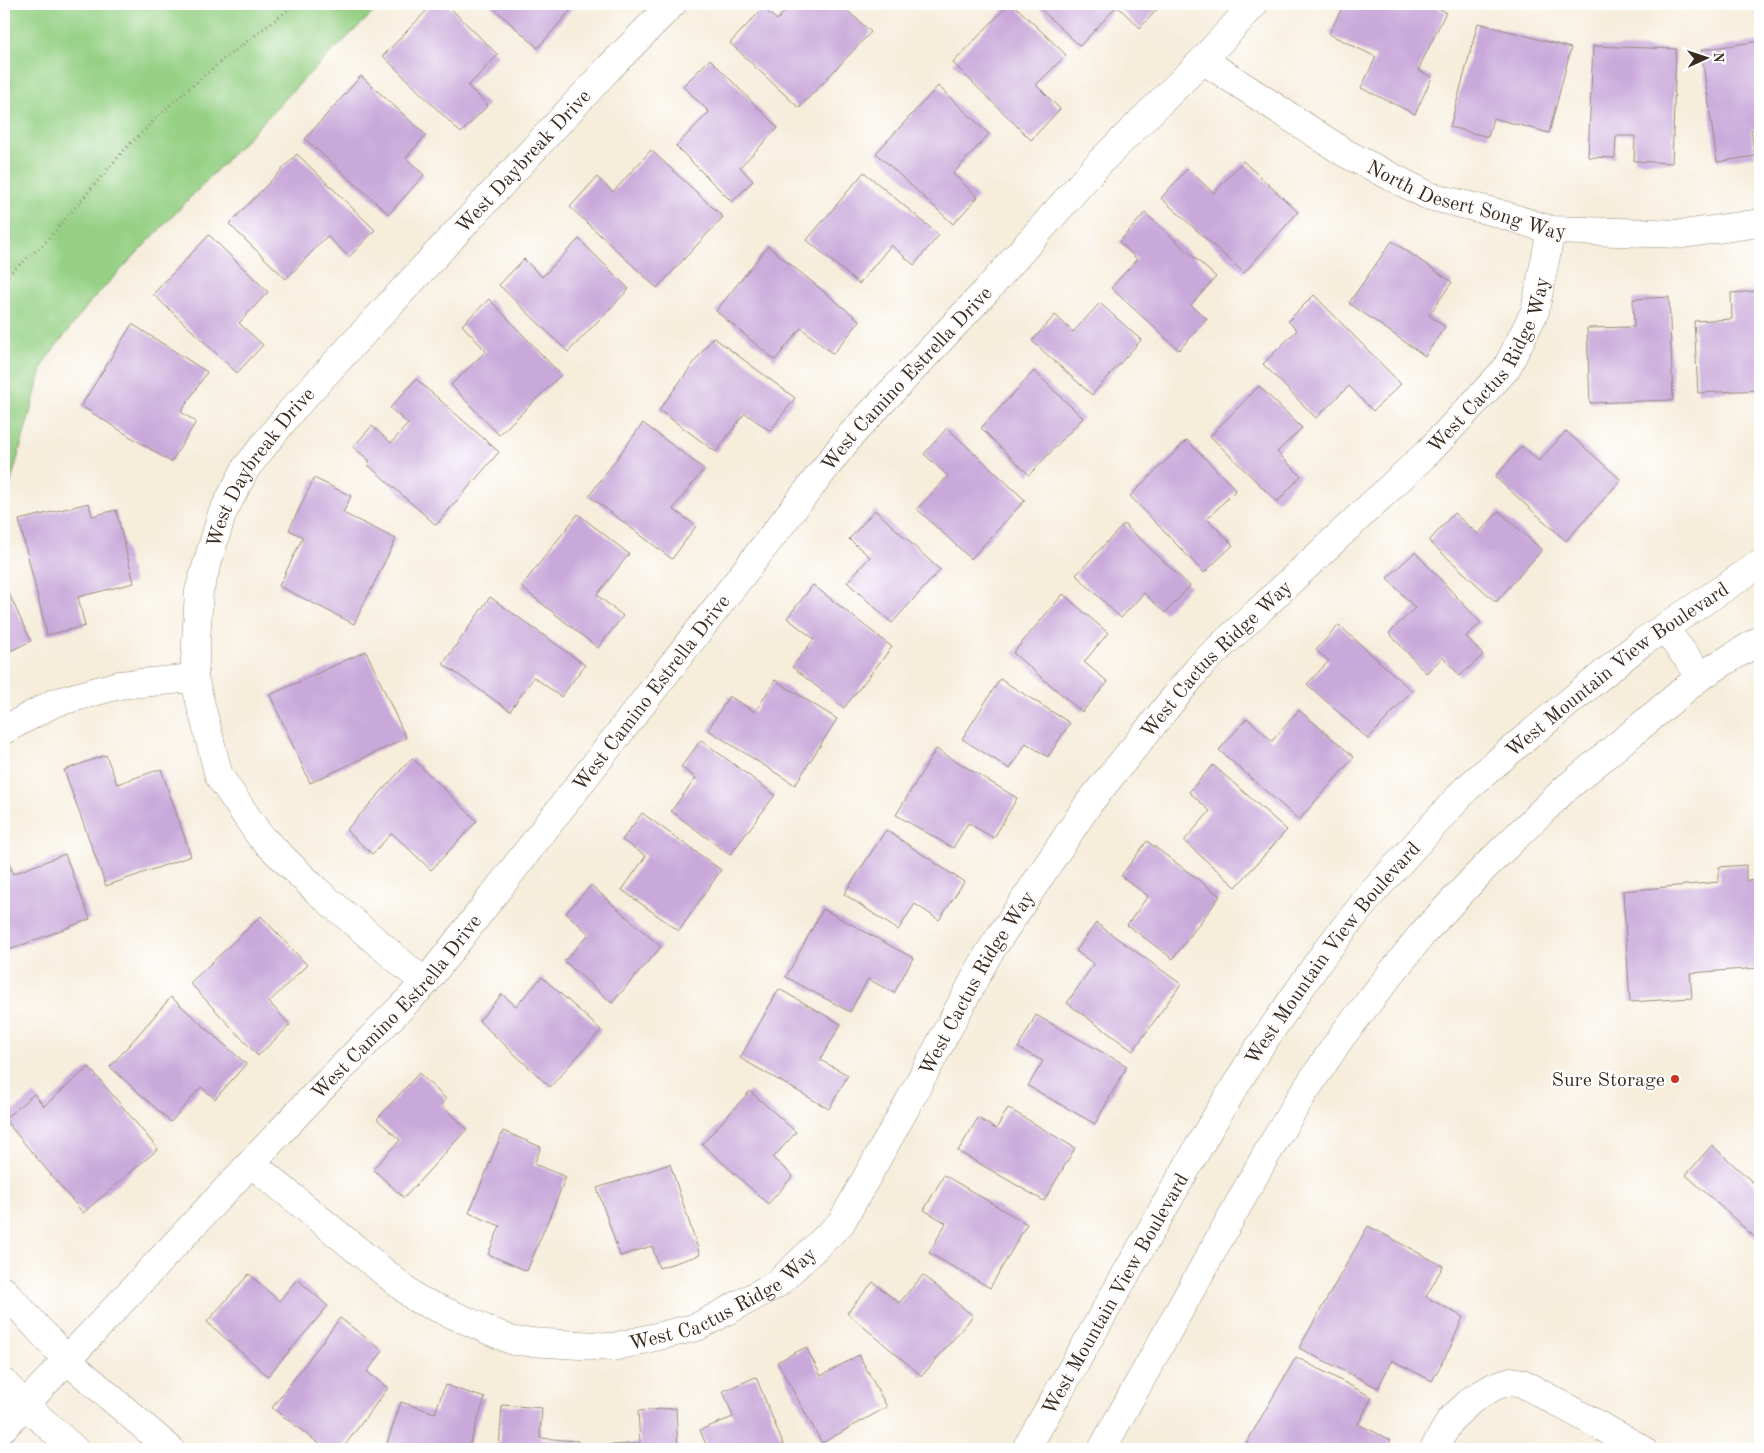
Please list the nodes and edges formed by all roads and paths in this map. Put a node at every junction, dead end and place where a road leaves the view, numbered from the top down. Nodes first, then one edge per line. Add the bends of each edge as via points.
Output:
1 (296, 4) edge
2 (672, 4) edge
3 (1254, 4) edge
4 (1203, 60) junction
5 (1760, 223) edge
6 (1551, 230) junction
7 (4, 278) edge
8 (1760, 564) edge
9 (1664, 628) junction
10 (1760, 640) edge
11 (1702, 676) junction
12 (194, 678) junction
13 (4, 730) edge
14 (425, 983) junction
15 (251, 1163) junction
16 (4, 1291) edge
17 (68, 1360) junction
18 (4, 1383) edge
19 (25, 1405) junction
20 (4, 1426) edge
21 (74, 1449) edge
22 (170, 1449) edge
23 (1026, 1449) edge
24 (1102, 1449) edge
25 (1434, 1449) edge
26 (1642, 1449) edge

1 - 7 path via 173,102 126,148 43,245
2 - 12 street, West Daybreak Drive via 291,411 246,468 222,514 199,591
3 - 4 street, West Camino Estrella Drive
4 - 6 street, North Desert Song Way via 1345,153 1429,196
4 - 14 street, West Camino Estrella Drive via 1101,161 987,290 850,436
5 - 6 street, North Desert Song Way via 1683,234
6 - 15 street, West Cactus Ridge Way via 1535,311 1506,369 1429,451 1201,665 1089,803 987,956 841,1223 777,1284 697,1327 613,1347 512,1341 418,1299
8 - 9 street, West Mountain View Boulevard
9 - 11 street
9 - 23 street, West Mountain View Boulevard via 1641,643 1466,789 1372,892 1326,951 1256,1052 1210,1127
10 - 11 street
11 - 24 street via 1564,790 1485,867 1423,933 1364,1007 1299,1100 1266,1155
12 - 13 street via 119,685 100,690 54,703
12 - 14 street, West Daybreak Drive via 219,776 260,836 316,890
14 - 15 street, West Camino Estrella Drive
15 - 17 street, West Camino Estrella Drive
16 - 17 street
17 - 19 street, West Camino Estrella Drive
17 - 22 street
18 - 19 street
19 - 20 street, West Camino Estrella Drive
19 - 21 street
25 - 26 street via 1451,1419 1473,1399 1510,1381 1522,1384

